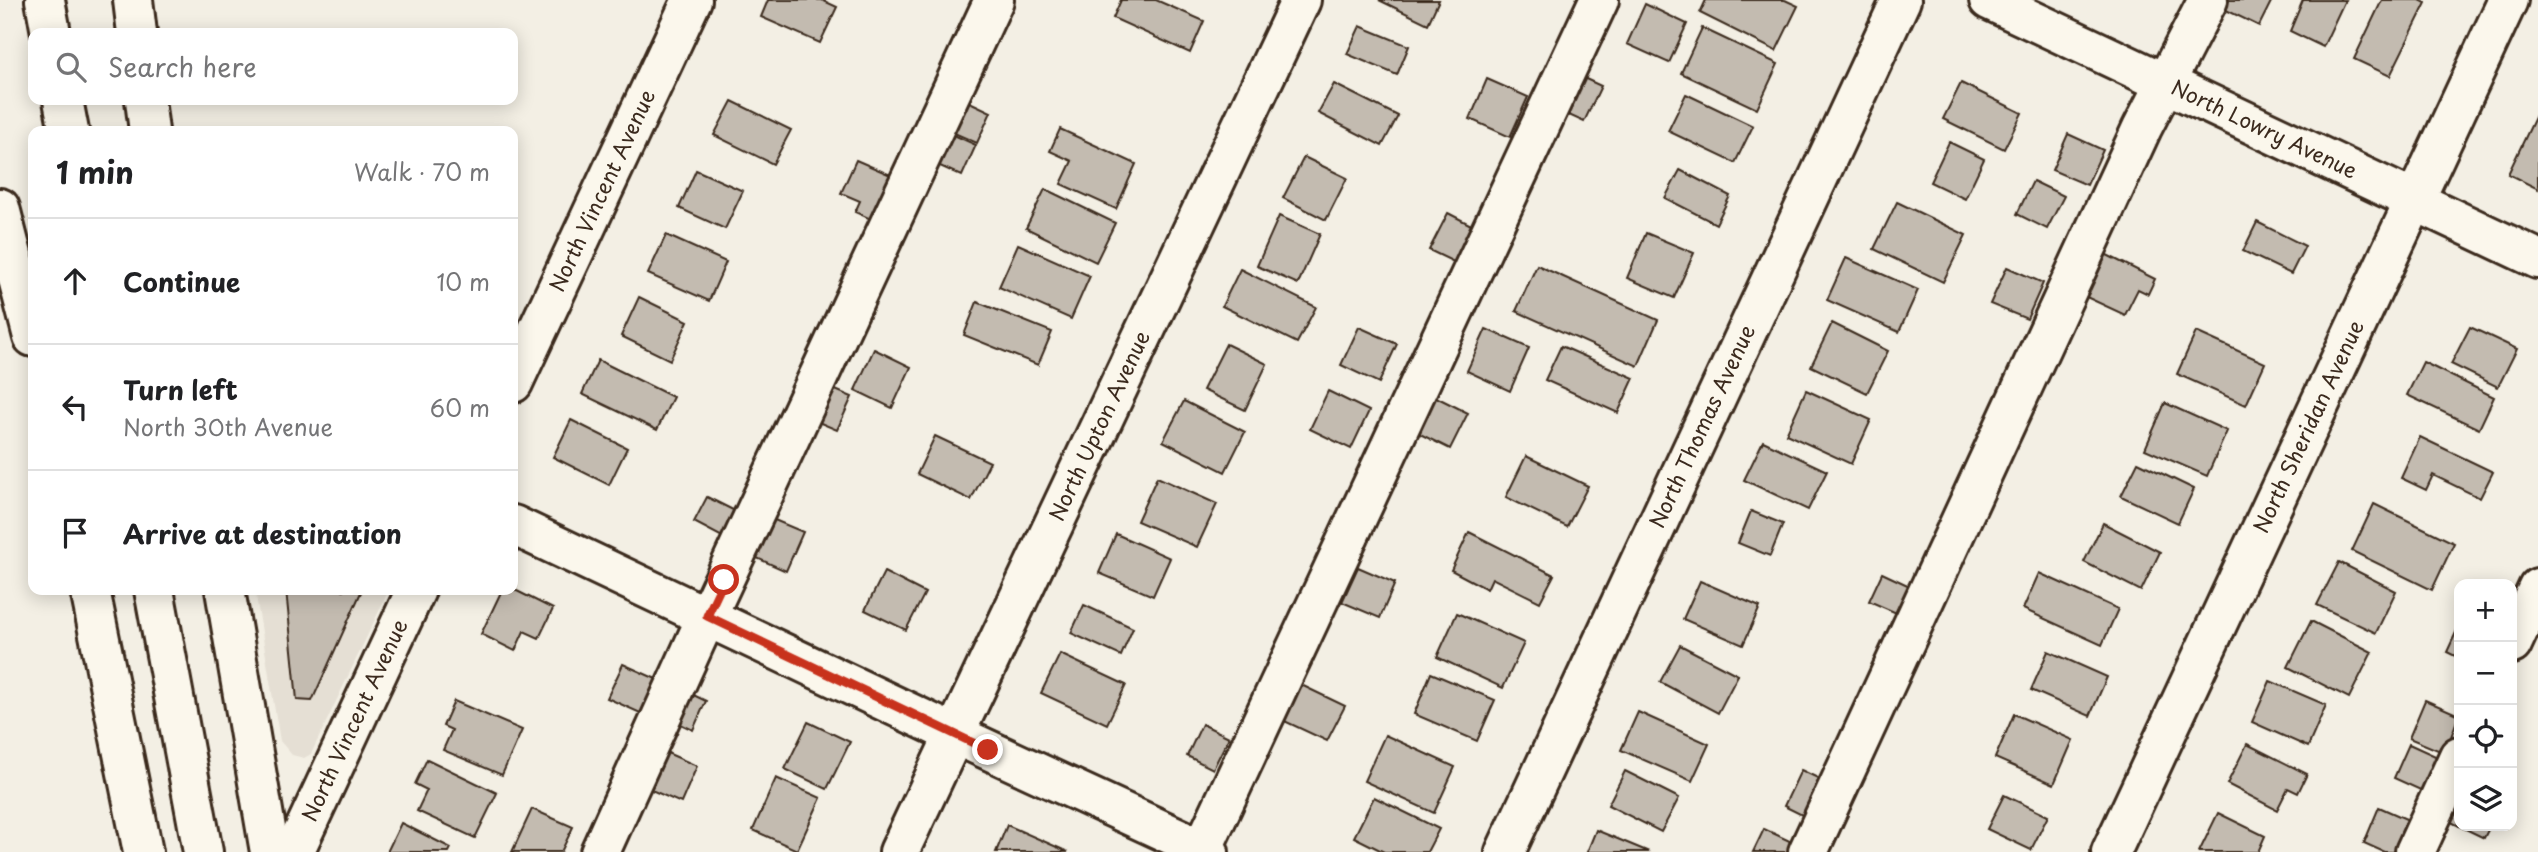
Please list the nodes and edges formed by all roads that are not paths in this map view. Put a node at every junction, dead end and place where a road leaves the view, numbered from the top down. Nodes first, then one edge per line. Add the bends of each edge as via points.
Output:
1 (45, 0) edge
2 (133, 0) edge
3 (692, 0) edge
4 (994, 0) edge
5 (1301, 0) edge
6 (1599, 0) edge
7 (1901, 0) edge
8 (1989, 0) edge
9 (2208, 0) edge
10 (2508, 0) edge
11 (50, 28) edge
12 (136, 28) edge
13 (2166, 84) junction
14 (64, 105) edge
15 (146, 105) edge
16 (68, 126) edge
17 (148, 126) edge
18 (2414, 199) junction
19 (0, 208) edge
20 (2538, 259) edge
21 (0, 272) edge
22 (28, 317) edge
23 (28, 326) edge
24 (518, 372) edge
25 (518, 527) edge
26 (2538, 588) edge
27 (91, 595) edge
28 (155, 595) edge
29 (226, 595) edge
30 (414, 595) edge
31 (707, 616) junction
32 (2513, 642) edge
33 (954, 734) junction
34 (2454, 768) edge
35 (1204, 851) edge
36 (143, 852) edge
37 (203, 852) edge
38 (270, 852) edge
39 (294, 852) edge
40 (600, 852) edge
41 (899, 852) edge
42 (1505, 852) edge
43 (1808, 852) edge
44 (2111, 852) edge
45 (2415, 852) edge

1 - 11 street
2 - 12 street
3 - 24 street, North Vincent Avenue
4 - 31 street
5 - 33 street, North Upton Avenue
6 - 35 street
7 - 42 street, North Thomas Avenue
8 - 13 street, North Lowry Avenue
9 - 13 street
10 - 18 street, North Sheridan Avenue
13 - 18 street, North Lowry Avenue
13 - 43 street
14 - 16 street
15 - 17 street
18 - 20 street, North Lowry Avenue
18 - 44 street, North Sheridan Avenue
19 - 22 street
21 - 23 street
25 - 31 street
26 - 32 street
27 - 36 street
28 - 37 street
29 - 38 street
30 - 39 street, North Vincent Avenue
31 - 33 street
31 - 40 street
33 - 35 street
33 - 41 street, North Upton Avenue
34 - 45 street

